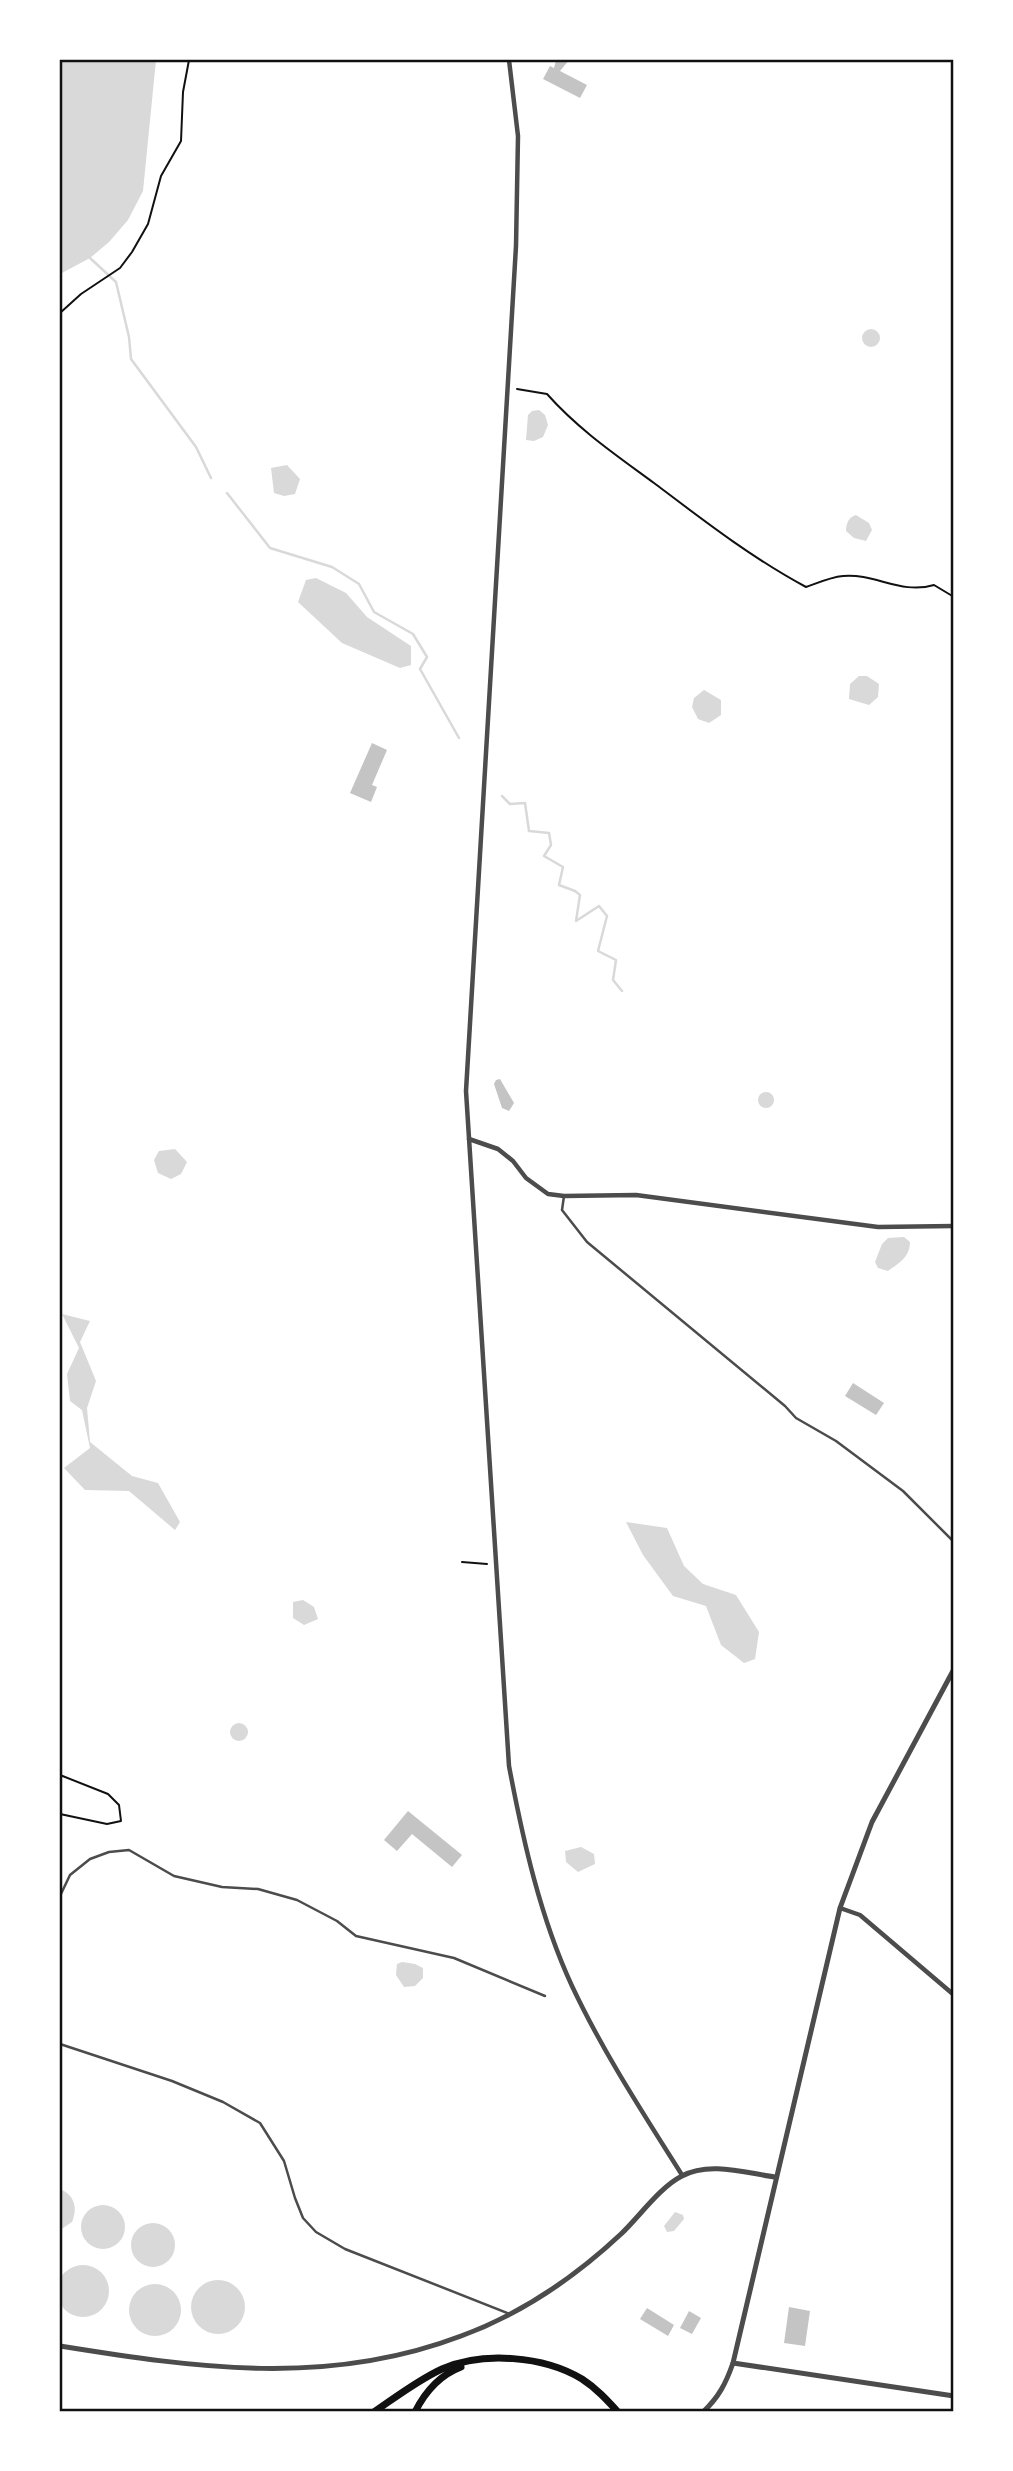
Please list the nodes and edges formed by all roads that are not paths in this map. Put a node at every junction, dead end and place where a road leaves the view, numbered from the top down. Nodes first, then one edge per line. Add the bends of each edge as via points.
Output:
1 (509, 60) edge
2 (469, 1139) junction
3 (564, 1196) junction
4 (954, 1226) edge
5 (954, 1542) edge
6 (954, 1669) edge
7 (60, 1896) edge
8 (840, 1908) junction
9 (954, 1995) edge
10 (545, 1996) dead end
11 (60, 2044) edge
12 (682, 2175) junction
13 (775, 2177) junction
14 (510, 2314) junction
15 (60, 2346) edge
16 (475, 2361) junction
17 (733, 2363) junction
18 (954, 2396) edge
19 (374, 2412) edge
20 (415, 2412) edge
21 (618, 2412) edge
22 (703, 2412) edge

1 - 2 street via 518,153 516,246 467,1087
2 - 3 street via 498,1149 548,1194
2 - 12 street via 509,1766 521,1828 551,1935 572,1985 615,2068
3 - 4 street via 636,1195 878,1227
3 - 5 lane via 562,1210 587,1241 796,1418 836,1441 903,1491
6 - 8 street via 872,1822
7 - 10 lane via 69,1875 90,1859 129,1850 174,1876 298,1900 356,1936 454,1958
8 - 9 street via 860,1915
8 - 13 street
11 - 14 lane via 172,2081 260,2123 284,2161 303,2218 316,2232 345,2249
12 - 13 street via 719,2169
12 - 14 street via 605,2249 561,2284
13 - 17 street
14 - 15 street via 432,2346 334,2367 272,2370 186,2365
16 - 19 highway via 442,2369
16 - 20 highway via 439,2379
16 - 21 highway via 517,2358 559,2368 582,2379
17 - 18 street
17 - 22 street via 725,2386

